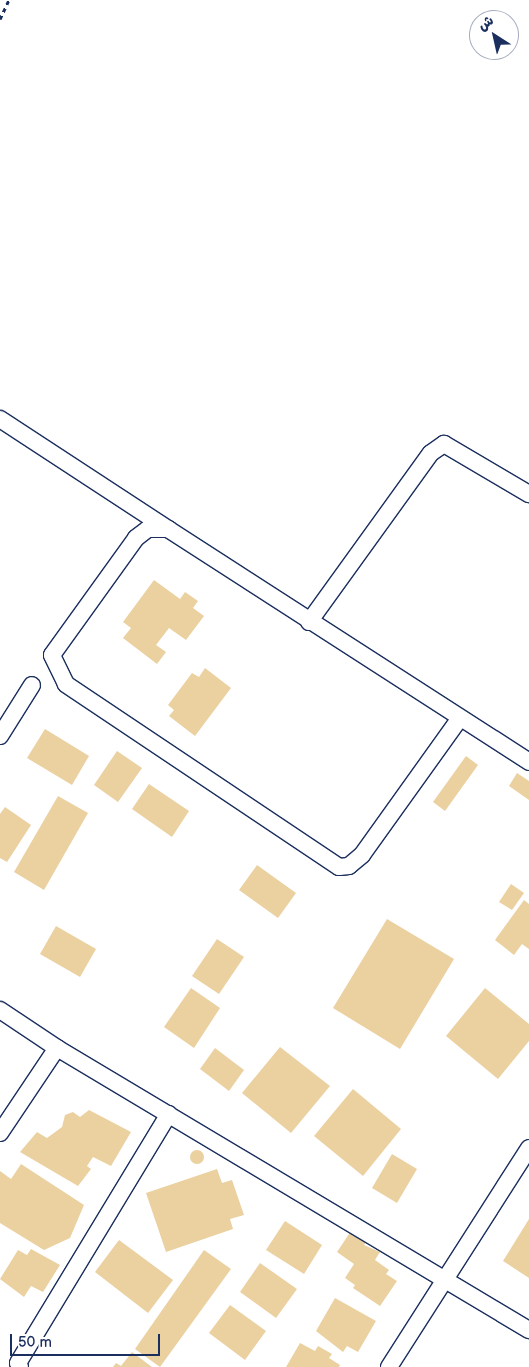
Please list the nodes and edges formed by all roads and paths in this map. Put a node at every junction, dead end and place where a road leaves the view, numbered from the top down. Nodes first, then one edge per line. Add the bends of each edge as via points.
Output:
1 (9, 0) edge
2 (0, 19) edge
3 (0, 419) edge
4 (529, 494) edge
5 (168, 530) junction
6 (309, 622) junction
7 (32, 685) dead end
8 (460, 718) junction
9 (0, 736) edge
10 (529, 762) edge
11 (0, 1010) edge
12 (57, 1048) junction
13 (169, 1114) junction
14 (0, 1133) edge
15 (529, 1148) edge
16 (446, 1278) junction
17 (529, 1330) edge
18 (20, 1367) edge
19 (389, 1367) edge

1 - 2 path
3 - 5 street
4 - 6 street via 444,444 431,453
5 - 6 street
5 - 8 street via 148,529 136,538 52,655 66,684 340,867 349,866 362,855
6 - 8 street
7 - 9 street
8 - 10 street
11 - 12 street
12 - 13 street
12 - 14 street
13 - 16 street
13 - 18 street via 18,1363
15 - 16 street
16 - 17 street
16 - 19 street

